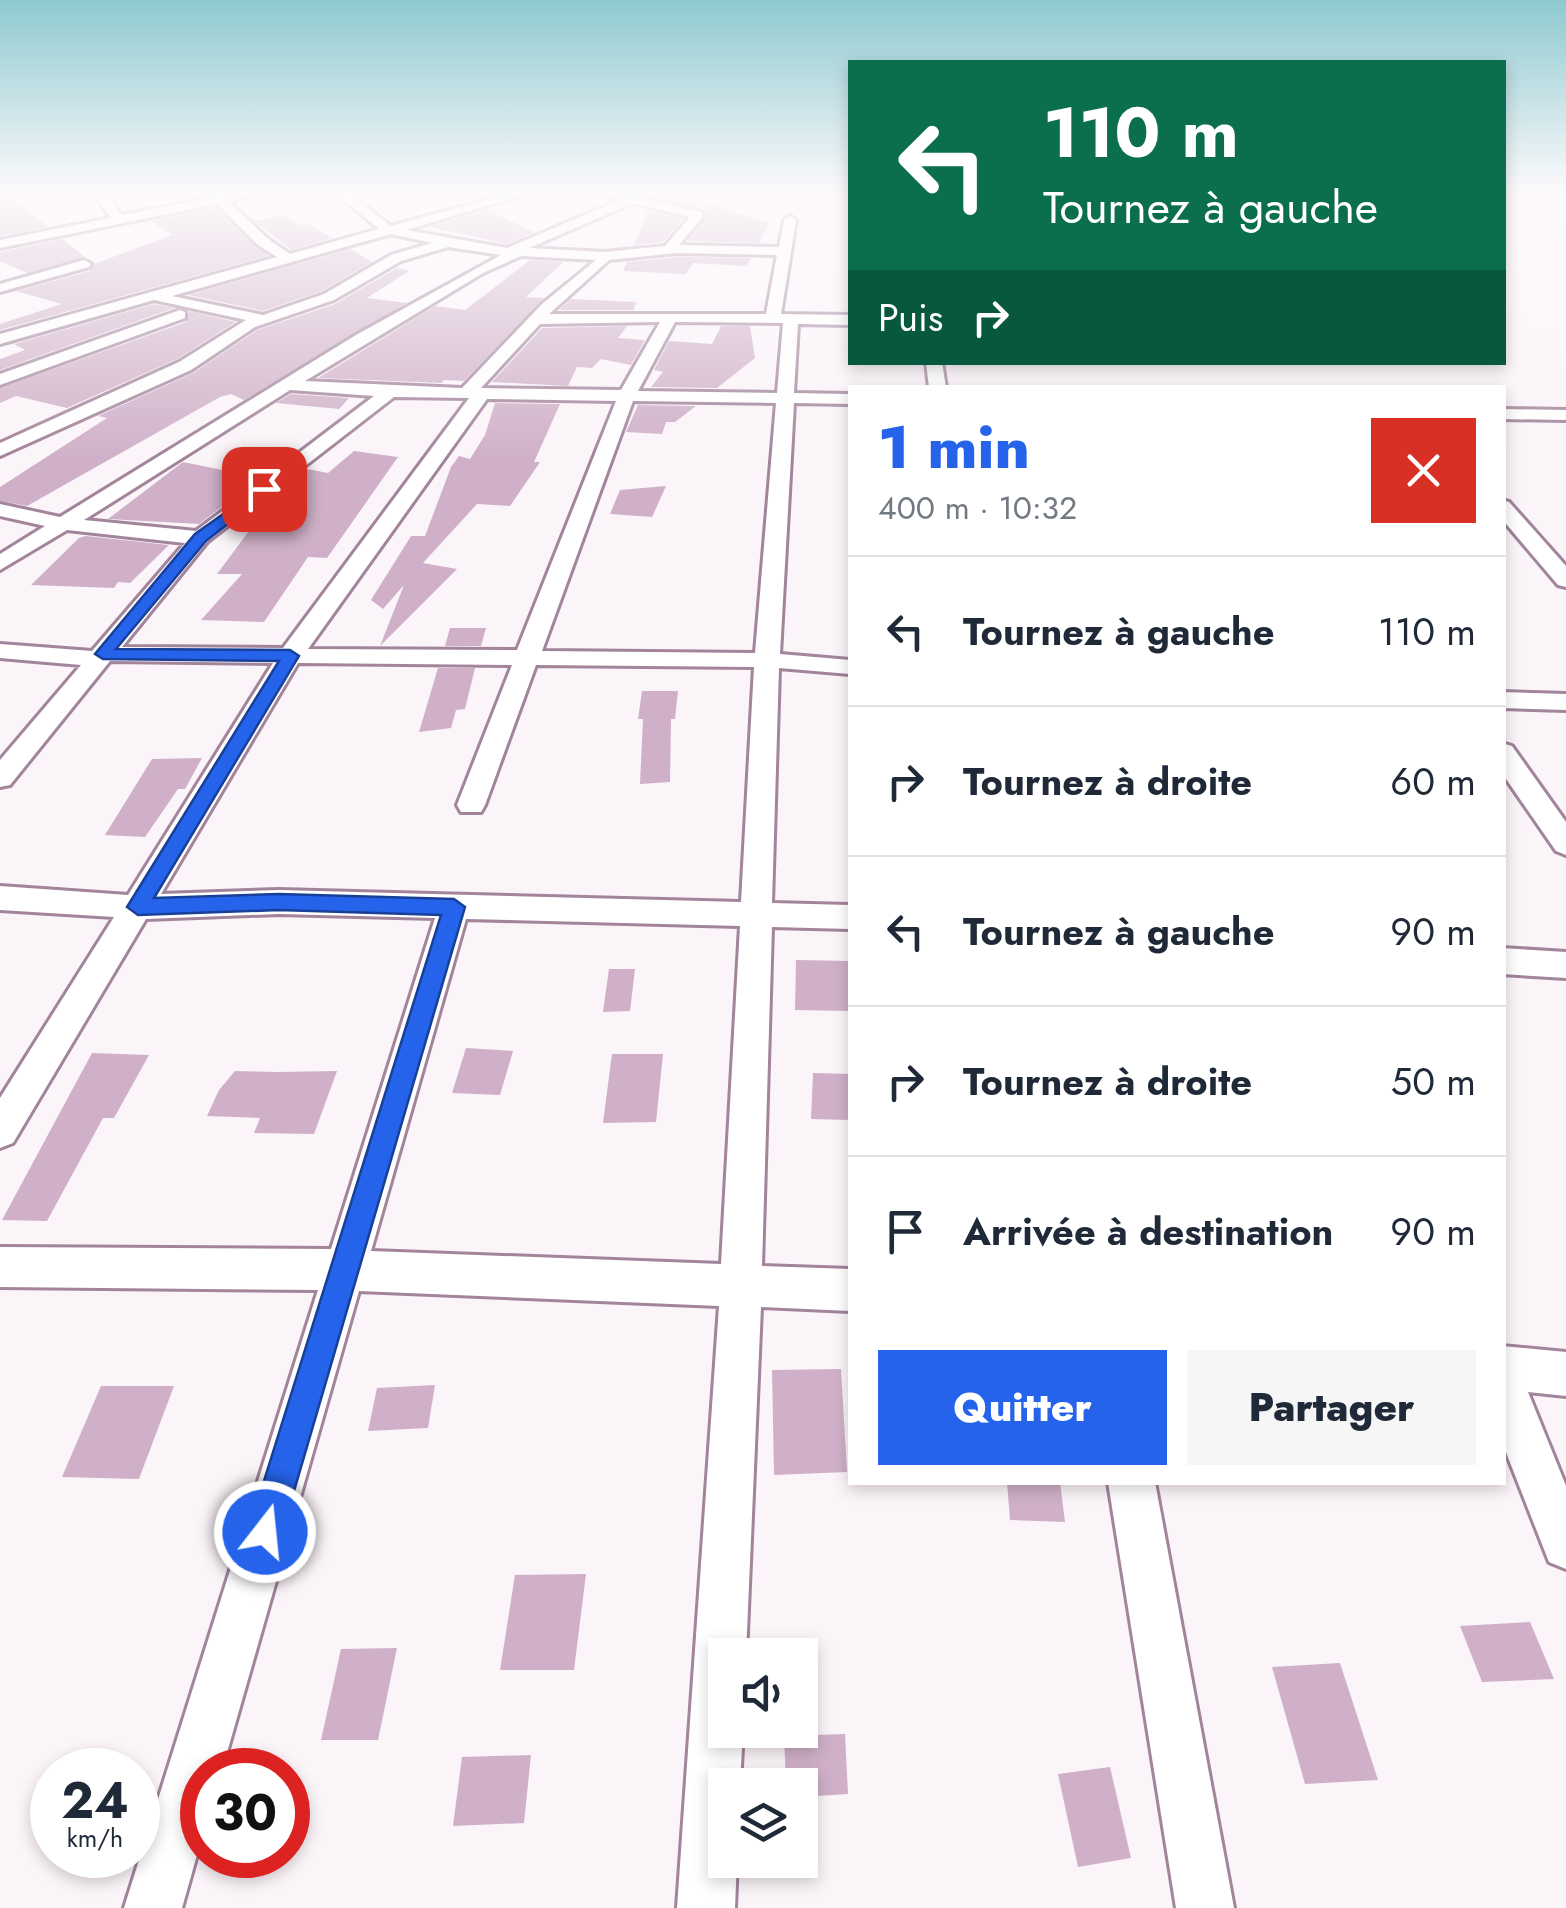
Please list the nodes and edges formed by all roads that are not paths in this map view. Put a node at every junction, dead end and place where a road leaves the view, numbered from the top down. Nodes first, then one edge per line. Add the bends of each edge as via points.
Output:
1 (28, 280) edge
2 (209, 280) edge
3 (358, 280) edge
4 (461, 280) edge
5 (578, 280) edge
6 (784, 280) edge
7 (0, 288) edge
8 (154, 296) junction
9 (180, 315) dead end
10 (670, 317) junction
11 (536, 319) junction
12 (782, 319) junction
13 (266, 320) junction
14 (848, 320) edge
15 (0, 339) edge
16 (0, 380) edge
17 (289, 385) junction
18 (390, 392) junction
19 (474, 393) junction
20 (626, 396) junction
21 (782, 398) junction
22 (848, 399) edge
23 (1506, 414) edge
24 (1566, 415) edge
25 (0, 450) edge
26 (0, 510) edge
27 (1506, 515) edge
28 (58, 523) junction
29 (200, 538) junction
30 (0, 562) edge
31 (1566, 580) edge
32 (0, 652) edge
33 (290, 656) junction
34 (528, 656) junction
35 (101, 657) junction
36 (767, 660) junction
37 (848, 667) edge
38 (1506, 700) edge
39 (1566, 702) edge
40 (1506, 758) edge
41 (0, 778) edge
42 (471, 805) dead end
43 (1566, 844) edge
44 (0, 898) edge
45 (138, 907) junction
46 (454, 907) junction
47 (754, 915) junction
48 (848, 918) edge
49 (1506, 961) edge
50 (1566, 965) edge
51 (0, 1131) edge
52 (0, 1267) edge
53 (344, 1270) junction
54 (740, 1286) junction
55 (848, 1290) edge
56 (1506, 1368) edge
57 (1566, 1374) edge
58 (1506, 1393) edge
59 (1132, 1485) edge
60 (1566, 1545) edge
61 (153, 1908) edge
62 (706, 1908) edge
63 (1206, 1908) edge

1 - 7 street
2 - 8 street
3 - 13 street
4 - 17 street
5 - 11 street
6 - 12 street
8 - 13 street
8 - 15 street
9 - 16 street
10 - 11 street
10 - 12 street
10 - 20 street
11 - 19 street
12 - 14 street
12 - 21 street
13 - 25 street via 185,366
17 - 18 street
17 - 28 street
18 - 19 street
18 - 29 street
19 - 20 street
19 - 33 street
20 - 21 street
20 - 34 street
21 - 22 street
21 - 36 street
23 - 24 street
26 - 28 street
27 - 31 street
28 - 29 street
28 - 30 street
29 - 35 street
32 - 35 street
33 - 34 street
33 - 35 street
33 - 45 street
34 - 36 street
34 - 42 street
35 - 41 street
36 - 37 street
36 - 47 street
38 - 39 street
40 - 43 street
44 - 45 street
45 - 46 street
45 - 51 street
46 - 47 street
46 - 53 street
47 - 48 street
47 - 54 street
49 - 50 street
52 - 53 street
53 - 54 street
53 - 61 street
54 - 55 street
54 - 62 street
56 - 57 street
58 - 60 street
59 - 63 street

